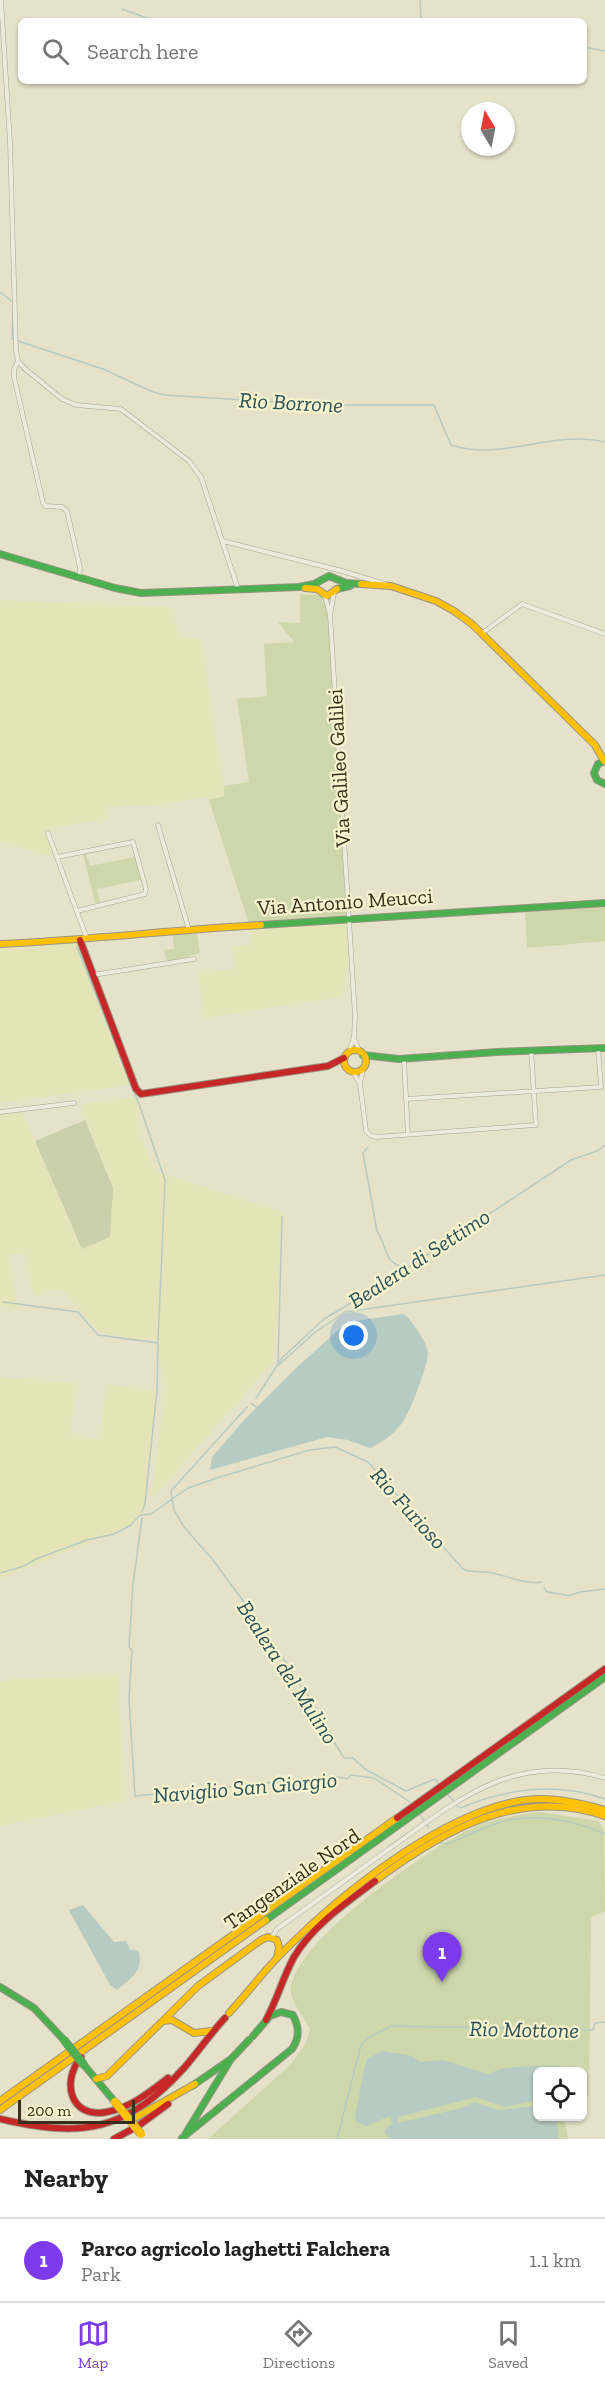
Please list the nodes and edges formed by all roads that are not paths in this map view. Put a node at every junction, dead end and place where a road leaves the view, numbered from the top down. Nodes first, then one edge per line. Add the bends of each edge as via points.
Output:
1 (2, 0) edge
2 (18, 361) junction
3 (224, 541) junction
4 (0, 554) edge
5 (79, 578) junction
6 (334, 579) junction
7 (393, 587) junction
8 (238, 590) junction
9 (327, 590) junction
10 (330, 615) junction
11 (481, 633) junction
12 (605, 634) edge
13 (602, 762) edge
14 (605, 784) edge
15 (158, 825) dead end
16 (48, 833) dead end
17 (57, 857) junction
18 (605, 903) edge
19 (77, 911) junction
20 (348, 920) junction
21 (189, 930) junction
22 (84, 940) junction
23 (0, 944) edge
24 (194, 959) dead end
25 (93, 975) junction
26 (354, 1037) junction
27 (602, 1048) edge
28 (531, 1050) junction
29 (362, 1053) junction
30 (347, 1055) junction
31 (404, 1058) junction
32 (378, 1059) junction
33 (328, 1066) junction
34 (364, 1067) junction
35 (350, 1070) junction
36 (360, 1084) junction
37 (534, 1091) junction
38 (406, 1099) junction
39 (74, 1103) dead end
40 (0, 1112) edge
41 (408, 1135) junction
42 (605, 1669) edge
43 (605, 1677) edge
44 (605, 1778) edge
45 (573, 1808) junction
46 (605, 1810) edge
47 (605, 1815) edge
48 (605, 1820) edge
49 (272, 1937) junction
50 (276, 1960) junction
51 (0, 1987) edge
52 (176, 2008) junction
53 (266, 2020) junction
54 (163, 2021) junction
55 (183, 2027) junction
56 (212, 2031) junction
57 (96, 2040) junction
58 (231, 2059) junction
59 (188, 2062) junction
60 (112, 2071) junction
61 (94, 2077) junction
62 (195, 2084) junction
63 (108, 2094) junction
64 (0, 2101) edge
65 (0, 2110) edge
66 (0, 2120) edge
67 (143, 2136) edge
68 (114, 2139) edge
69 (182, 2139) edge

1 - 2 street
2 - 3 street via 62,399 76,405 121,409 189,461 201,477
2 - 5 street via 14,377 43,503 67,511
3 - 7 street
3 - 8 street
4 - 5 main road
5 - 8 main road via 141,593
6 - 7 main road
6 - 9 main road
6 - 9 main road via 326,576
7 - 9 main road
7 - 11 main road via 436,601
8 - 9 main road
9 - 10 street, Via Galileo Galilei
9 - 10 street, Via Galileo Galilei
10 - 20 street, Via Galileo Galilei
11 - 12 street via 522,604
11 - 13 main road via 598,748
13 - 14 main road via 595,769 595,777
15 - 21 street
16 - 17 street
17 - 19 street
17 - 19 street via 133,842 145,894
18 - 20 main road, Via Antonio Meucci
19 - 22 street
20 - 21 main road, Via Antonio Meucci
20 - 26 street, Via Galileo Galilei
21 - 22 main road, Via Antonio Meucci
22 - 23 main road, Via Antonio Meucci
22 - 25 main road
24 - 25 street
25 - 33 main road via 141,1094
26 - 29 street
26 - 30 street
27 - 28 main road
27 - 37 street via 601,1087
28 - 31 main road
28 - 37 street
29 - 30 main road
29 - 32 main road
29 - 34 main road
30 - 33 main road
30 - 35 main road
31 - 32 main road
31 - 38 street
32 - 34 main road
33 - 35 main road
34 - 35 main road
34 - 36 street
35 - 36 street
36 - 41 street via 366,1131 370,1135
37 - 38 street
37 - 41 street via 536,1125
38 - 41 street
39 - 40 street
42 - 64 main road, Tangenziale Nord
43 - 57 main road, Tangenziale Nord
44 - 49 street via 569,1771 536,1772 511,1776 466,1795
45 - 47 main road
45 - 48 main road
45 - 53 main road via 531,1806 494,1812 457,1827 417,1851 361,1891 307,1939 290,1962
46 - 50 main road via 571,1801 530,1799 460,1818 346,1895
49 - 50 main road via 279,1944
49 - 52 main road via 264,1938 198,1986
50 - 56 main road
51 - 61 main road, bridge via 34,2008
52 - 54 main road
52 - 55 main road
53 - 58 main road
53 - 69 main road via 277,2012 291,2013 299,2028 296,2044
54 - 55 main road via 172,2020
54 - 60 main road
55 - 56 main road via 194,2033
56 - 59 main road
57 - 59 main road via 75,2062 68,2083 77,2104 93,2112 106,2112 132,2102
57 - 65 main road, Tangenziale Nord
58 - 62 main road
58 - 69 main road
59 - 66 main road via 140,2108 101,2127 53,2132
60 - 61 main road
60 - 63 main road
61 - 63 main road
62 - 66 main road via 126,2122 94,2133 47,2135
62 - 68 main road
63 - 67 main road, bridge

